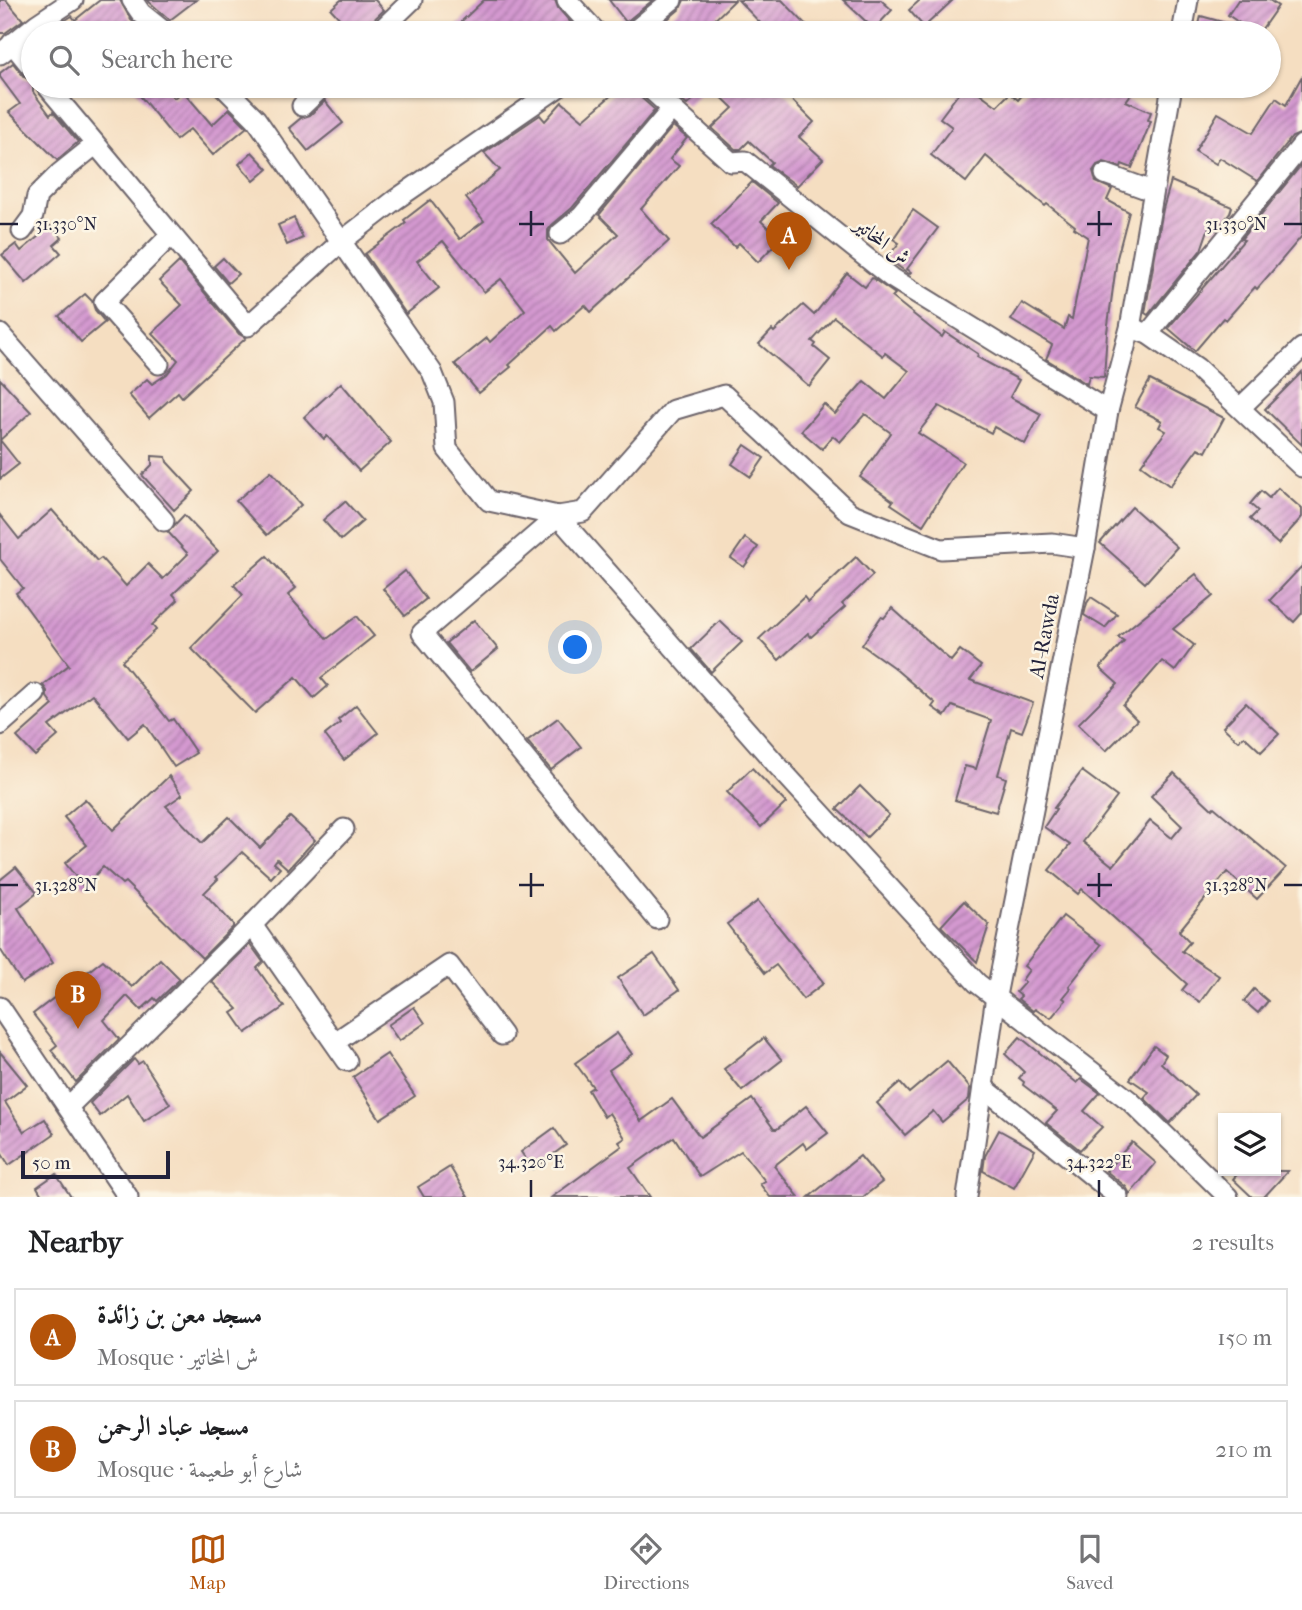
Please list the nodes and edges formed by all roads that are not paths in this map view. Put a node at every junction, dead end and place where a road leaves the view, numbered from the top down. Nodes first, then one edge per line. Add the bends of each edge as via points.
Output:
1 (74, 0) edge
2 (132, 0) edge
3 (412, 0) edge
4 (567, 0) edge
5 (672, 0) edge
6 (1188, 0) edge
7 (44, 21) edge
8 (151, 21) edge
9 (390, 21) edge
10 (586, 21) edge
11 (647, 21) edge
12 (1184, 21) edge
13 (21, 37) edge
14 (6, 48) edge
15 (21, 60) edge
16 (57, 98) edge
17 (235, 98) edge
18 (310, 98) edge
19 (543, 98) edge
20 (660, 98) edge
21 (1170, 98) edge
22 (302, 106) dead end
23 (671, 110) junction
24 (94, 145) junction
25 (1302, 145) edge
26 (1105, 174) dead end
27 (1152, 191) junction
28 (22, 231) dead end
29 (561, 234) dead end
30 (170, 236) junction
31 (342, 241) junction
32 (1139, 331) junction
33 (0, 334) edge
34 (1302, 348) edge
35 (159, 364) dead end
36 (1240, 408) junction
37 (1108, 411) junction
38 (1302, 467) edge
39 (558, 516) junction
40 (164, 521) dead end
41 (1085, 548) junction
42 (35, 694) dead end
43 (0, 724) edge
44 (344, 830) dead end
45 (657, 919) dead end
46 (252, 925) junction
47 (996, 996) junction
48 (0, 1007) edge
49 (502, 1035) dead end
50 (335, 1042) junction
51 (347, 1061) dead end
52 (983, 1087) junction
53 (68, 1107) junction
54 (128, 1197) edge
55 (967, 1197) edge
56 (1118, 1197) edge
57 (1228, 1197) edge

1 - 7 street
2 - 8 street
3 - 9 street
4 - 10 street
5 - 11 street
6 - 12 street
13 - 14 street
14 - 15 street
16 - 24 street
17 - 31 street via 256,119
18 - 22 street
19 - 31 street
20 - 23 street, ش المخاتير
21 - 27 street, Al-Rawda
23 - 29 street via 581,217
23 - 37 street, ش المخاتير via 731,162 745,161 891,278
24 - 28 street via 37,196 33,216
24 - 30 street
25 - 32 street
26 - 27 street
27 - 32 street, Al-Rawda
30 - 31 street via 248,326
30 - 35 street via 104,302
31 - 39 street via 432,372 444,402 447,449 489,501
32 - 36 street via 1197,368
32 - 37 street, Al-Rawda
33 - 40 street
34 - 36 street
36 - 38 street
37 - 41 street, Al-Rawda
39 - 41 street via 583,512 673,410 724,395 850,513 941,549 1052,543
39 - 45 street via 422,633
39 - 47 street via 776,764 977,983
41 - 47 street, Al-Rawda
42 - 43 street
44 - 46 street
46 - 50 street
46 - 53 street
47 - 52 street, Al-Rawda
47 - 57 street via 1130,1101
48 - 53 street
49 - 50 street via 449,965
50 - 51 street
52 - 55 street, Al-Rawda
52 - 56 street
53 - 54 street

